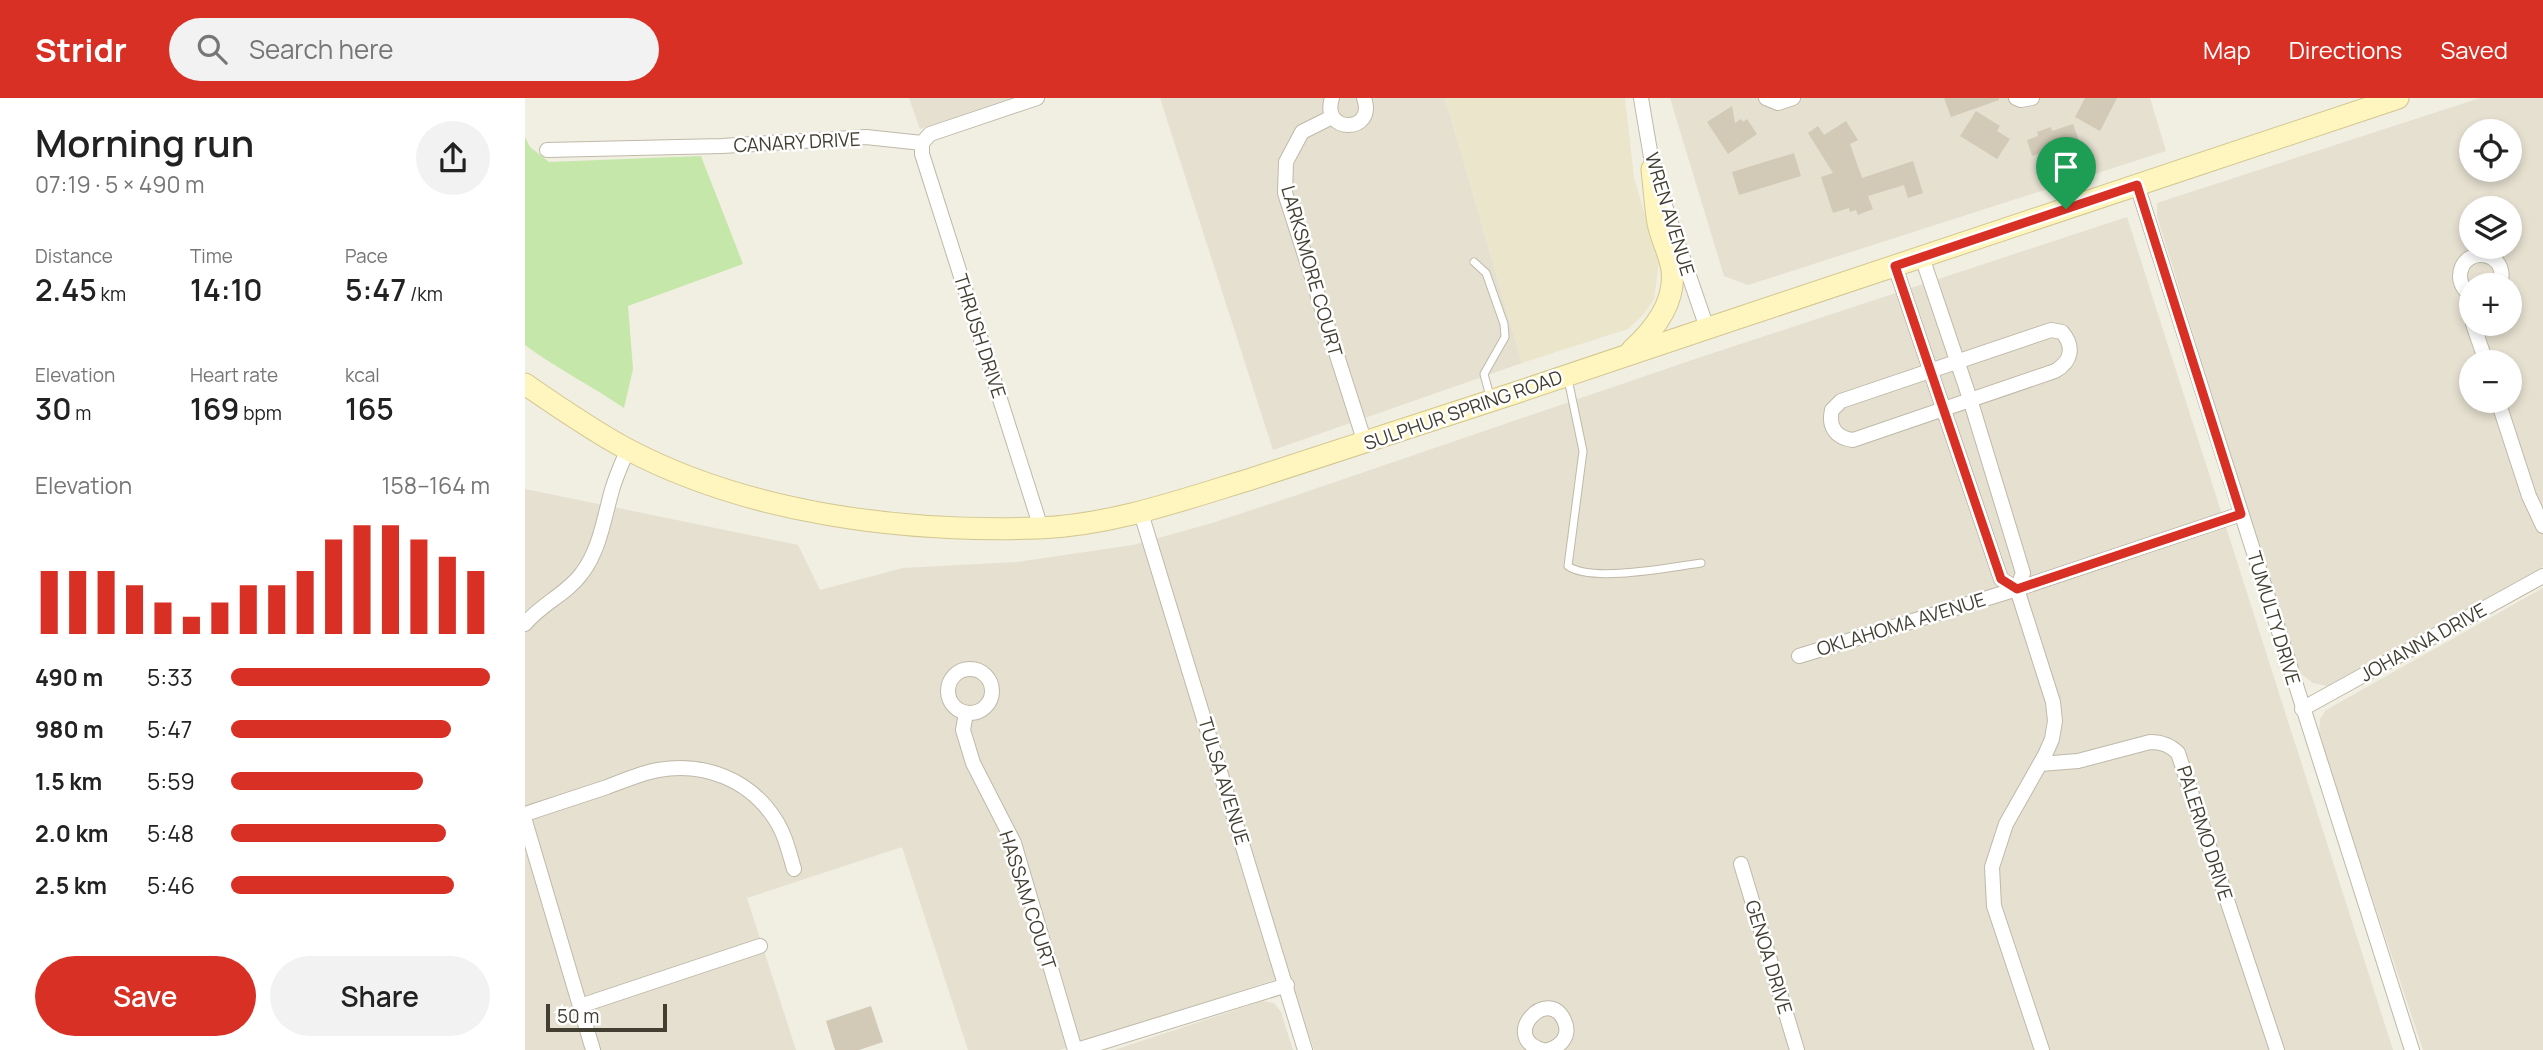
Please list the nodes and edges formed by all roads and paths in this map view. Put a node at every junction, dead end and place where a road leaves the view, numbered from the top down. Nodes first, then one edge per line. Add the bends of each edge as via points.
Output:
1 (1037, 98) edge
2 (1332, 98) edge
3 (1364, 98) edge
4 (1640, 98) edge
5 (1766, 98) edge
6 (1793, 98) edge
7 (2016, 98) edge
8 (2032, 98) edge
9 (2398, 98) edge
10 (1332, 117) junction
11 (922, 143) junction
12 (547, 150) dead end
13 (1652, 169) junction
14 (2137, 185) junction
15 (1922, 257) junction
16 (1474, 262) dead end
17 (1895, 266) junction
18 (2460, 273) edge
19 (2501, 273) edge
20 (1707, 328) junction
21 (1626, 355) junction
22 (1957, 360) junction
23 (1930, 369) junction
24 (1567, 375) junction
25 (525, 384) edge
26 (1971, 399) junction
27 (1492, 401) junction
28 (1943, 410) junction
29 (2502, 413) edge
30 (1364, 443) junction
31 (628, 449) junction
32 (1141, 513) junction
33 (2241, 514) junction
34 (2543, 526) edge
35 (1041, 528) junction
36 (1701, 563) dead end
37 (2543, 576) edge
38 (2017, 589) junction
39 (527, 618) edge
40 (1799, 656) dead end
41 (2302, 709) junction
42 (966, 713) dead end
43 (2040, 764) junction
44 (525, 814) edge
45 (525, 821) edge
46 (1741, 864) dead end
47 (794, 869) dead end
48 (760, 946) dead end
49 (1287, 985) junction
50 (580, 1006) junction
51 (593, 1050) edge
52 (1076, 1050) edge
53 (1305, 1050) edge
54 (1797, 1050) edge
55 (2042, 1050) edge
56 (2277, 1050) edge
57 (2412, 1050) edge

1 - 11 street via 930,134
2 - 10 street
3 - 10 street via 1365,114 1358,123 1347,126
4 - 13 street, WREN AVENUE
5 - 6 street via 1778,103
7 - 8 street
9 - 14 main road, SULPHUR SPRING ROAD
10 - 30 street, LARKSMORE COURT via 1302,132 1286,162 1285,193
11 - 12 street, CANARY DRIVE via 866,137
11 - 35 street, THRUSH DRIVE
13 - 20 street, WREN AVENUE
13 - 21 main road via 1672,287 1650,333
14 - 15 main road, SULPHUR SPRING ROAD
14 - 33 street, TUMULTY DRIVE
15 - 17 main road, SULPHUR SPRING ROAD
15 - 22 street
16 - 27 lane via 1486,273 1504,324 1505,337 1484,374
17 - 20 main road, SULPHUR SPRING ROAD
17 - 23 street
18 - 19 street via 2472,257 2485,255 2497,262
20 - 21 main road, SULPHUR SPRING ROAD
21 - 24 main road, SULPHUR SPRING ROAD
22 - 23 street
22 - 26 street
22 - 26 street via 2044,331 2062,332 2069,342 2070,356 2055,371
23 - 28 street
23 - 28 street via 1841,401 1832,410 1832,426 1843,439 1853,440
24 - 27 main road, SULPHUR SPRING ROAD
24 - 36 lane via 1583,451 1568,566 1605,575
25 - 31 main road, SULPHUR SPRING ROAD
26 - 28 street
26 - 38 street via 2023,573
27 - 30 main road, SULPHUR SPRING ROAD
28 - 38 street via 2001,579
29 - 34 street
30 - 32 main road, SULPHUR SPRING ROAD
31 - 35 main road, SULPHUR SPRING ROAD via 720,487 825,513 928,526
31 - 39 street via 587,565 562,593
32 - 35 main road, SULPHUR SPRING ROAD
32 - 49 street, TULSA AVENUE
33 - 38 street, OKLAHOMA AVENUE
33 - 41 street, TUMULTY DRIVE
37 - 41 street, JOHANNA DRIVE
38 - 40 street, OKLAHOMA AVENUE
38 - 43 street via 2053,702 2052,739
41 - 57 street, TUMULTY DRIVE
42 - 52 street, HASSAM COURT via 963,730 973,763 1014,843
43 - 55 street via 2005,824 1992,867 1992,888
43 - 56 street, PALERMO DRIVE via 2078,761 2150,742 2161,742 2178,753
44 - 47 street via 655,770 705,769 744,787 762,802 785,840
45 - 50 street
46 - 54 street, GENOA DRIVE
48 - 50 street
49 - 52 street
49 - 53 street, TULSA AVENUE
50 - 51 street

